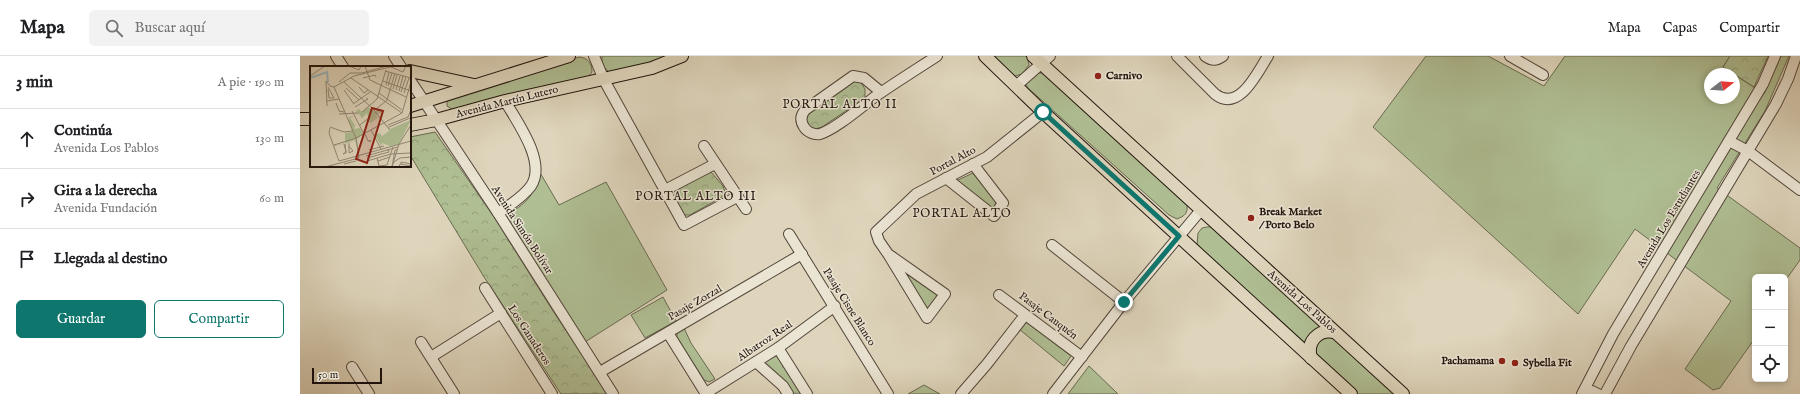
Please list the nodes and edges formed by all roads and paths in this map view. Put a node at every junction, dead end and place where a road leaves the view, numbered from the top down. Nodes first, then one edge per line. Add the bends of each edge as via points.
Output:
1 (336, 56) edge
2 (394, 56) edge
3 (569, 56) edge
4 (594, 56) edge
5 (682, 56) edge
6 (937, 56) edge
7 (985, 56) edge
8 (1050, 56) edge
9 (1205, 56) edge
10 (1223, 56) edge
11 (1268, 56) edge
12 (1510, 56) edge
13 (1775, 56) edge
14 (1796, 56) edge
15 (1181, 58) edge
16 (1037, 60) edge
17 (342, 66) edge
18 (400, 66) edge
19 (411, 71) edge
20 (1543, 75) dead end
21 (604, 80) junction
22 (411, 82) edge
23 (475, 86) junction
24 (1016, 86) junction
25 (881, 92) junction
26 (505, 101) junction
27 (424, 102) junction
28 (411, 106) edge
29 (1043, 112) junction
30 (310, 118) edge
31 (300, 119) edge
32 (436, 120) junction
33 (411, 125) edge
34 (1729, 141) junction
35 (704, 146) dead end
36 (1748, 152) junction
37 (715, 164) junction
38 (973, 164) junction
39 (946, 178) junction
40 (665, 190) junction
41 (1800, 190) edge
42 (738, 197) junction
43 (746, 209) dead end
44 (1201, 210) junction
45 (498, 213) junction
46 (789, 234) dead end
47 (1179, 236) junction
48 (1052, 245) dead end
49 (802, 254) junction
50 (888, 254) junction
51 (485, 288) dead end
52 (1000, 295) dead end
53 (1124, 302) junction
54 (835, 306) junction
55 (501, 313) junction
56 (1025, 316) junction
57 (1334, 332) junction
58 (668, 333) junction
59 (421, 342) dead end
60 (778, 348) junction
61 (1082, 356) junction
62 (431, 357) junction
63 (1311, 358) junction
64 (756, 362) junction
65 (352, 367) dead end
66 (600, 372) junction
67 (369, 394) edge
68 (454, 394) edge
69 (552, 394) edge
70 (613, 394) edge
71 (706, 394) edge
72 (788, 394) edge
73 (807, 394) edge
74 (888, 394) edge
75 (961, 394) edge
76 (1053, 394) edge
77 (1351, 394) edge
78 (1402, 394) edge
79 (1583, 394) edge
80 (1598, 394) edge
81 (1605, 394) edge

1 - 17 street
2 - 18 street
3 - 23 main road, Avenida Martín Lutero
4 - 21 street
5 - 21 main road, Avenida Martín Lutero via 652,68
6 - 25 street
7 - 24 main road
8 - 16 street
9 - 10 street via 1211,60
11 - 15 street via 1242,93 1230,99 1218,96
12 - 20 street
13 - 34 street, Avenida Los Estudiantes via 1764,84
14 - 36 street via 1776,104
16 - 24 street
16 - 44 main road, Avenida Los Pablos
19 - 23 main road
21 - 26 main road, Avenida Martín Lutero
21 - 40 street
22 - 27 street, Avenida Simón Bolívar
23 - 27 main road, Avenida Martín Lutero
24 - 29 main road
25 - 25 street via 864,78 853,76 805,110 802,124 807,131 819,134 833,127
26 - 32 main road, Avenida Martín Lutero
26 - 45 street via 530,146 536,172 534,181 527,190
27 - 28 main road, Avenida Martín Lutero
27 - 32 street, Avenida Simón Bolívar
29 - 38 street, Portal Alto via 987,157
29 - 47 main road
30 - 31 main road
32 - 33 main road, Avenida Martín Lutero
32 - 45 street, Avenida Simón Bolívar
34 - 36 street
34 - 79 street, Avenida Los Estudiantes via 1613,334
35 - 37 street
36 - 41 street
36 - 81 street via 1631,346
37 - 40 street
37 - 42 street
38 - 39 street, Portal Alto
38 - 39 street via 1004,203 994,216
39 - 50 street, Portal Alto via 916,194 876,232
40 - 42 street via 684,225
42 - 43 street
44 - 47 street
44 - 57 main road, Avenida Los Pablos
45 - 66 street, Avenida Simón Bolívar
46 - 49 street, Pasaje Cisne Blanco
47 - 53 street
47 - 63 main road
48 - 53 street
49 - 54 street, Pasaje Cisne Blanco
49 - 58 street, Pasaje Zorzal
50 - 50 street via 945,294 927,318 923,312
51 - 55 street, Los Ganaderos
52 - 56 street, Pasaje Cauquén
53 - 61 street
54 - 60 street, Albatroz Real
54 - 74 street, Pasaje Cisne Blanco
55 - 62 street
55 - 69 street, Los Ganaderos
56 - 61 street, Pasaje Cauquén
56 - 75 street
57 - 63 main road via 1322,332 1315,337 1310,349
57 - 78 main road, Avenida Los Pablos
58 - 66 street, Pasaje Zorzal
58 - 71 street
59 - 62 street
60 - 64 street, Albatroz Real
60 - 73 street
61 - 76 street
62 - 68 street
63 - 77 main road
64 - 71 street, Albatroz Real
64 - 72 street via 783,386
65 - 67 street
66 - 70 street, Avenida Simón Bolívar
79 - 80 street via 1592,391

